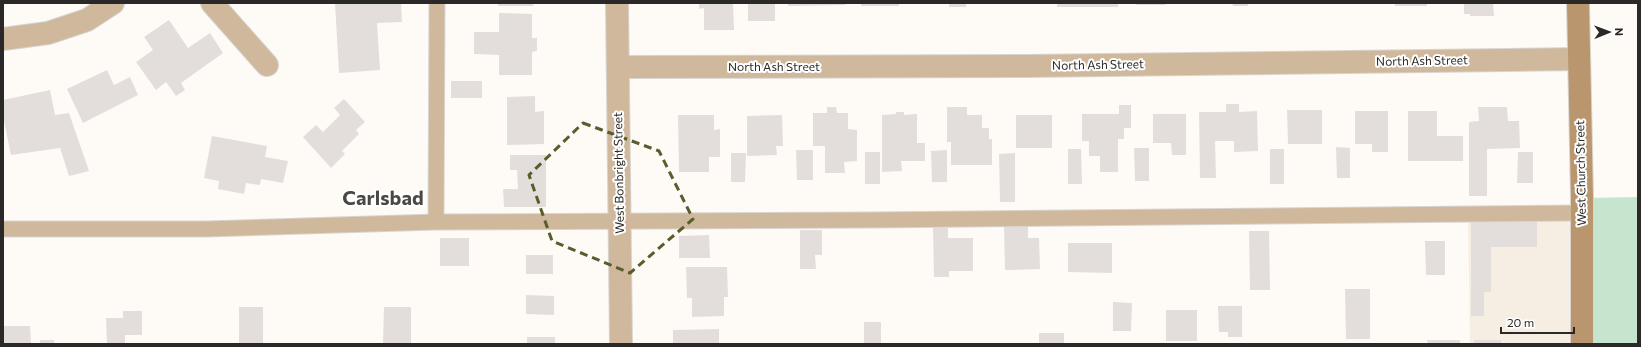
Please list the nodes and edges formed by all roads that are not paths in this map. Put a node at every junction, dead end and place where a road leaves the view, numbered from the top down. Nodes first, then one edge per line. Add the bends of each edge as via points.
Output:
1 (113, 3) edge
2 (212, 3) edge
3 (437, 3) edge
4 (617, 3) edge
5 (1578, 3) edge
6 (3, 39) edge
7 (1579, 59) junction
8 (267, 65) dead end
9 (618, 67) junction
10 (1581, 213) junction
11 (620, 221) junction
12 (436, 222) junction
13 (3, 229) edge
14 (621, 344) edge
15 (1582, 344) edge

1 - 6 street via 87,20 54,31
2 - 8 street
3 - 12 lane
4 - 9 street, West Bonbright Street
5 - 7 street, West Church Street
7 - 9 street, North Ash Street via 1026,66
7 - 10 street, West Church Street
9 - 11 street, West Bonbright Street
10 - 11 lane
10 - 15 street, West Church Street
11 - 12 lane
11 - 14 street, West Bonbright Street
12 - 13 lane via 207,229

